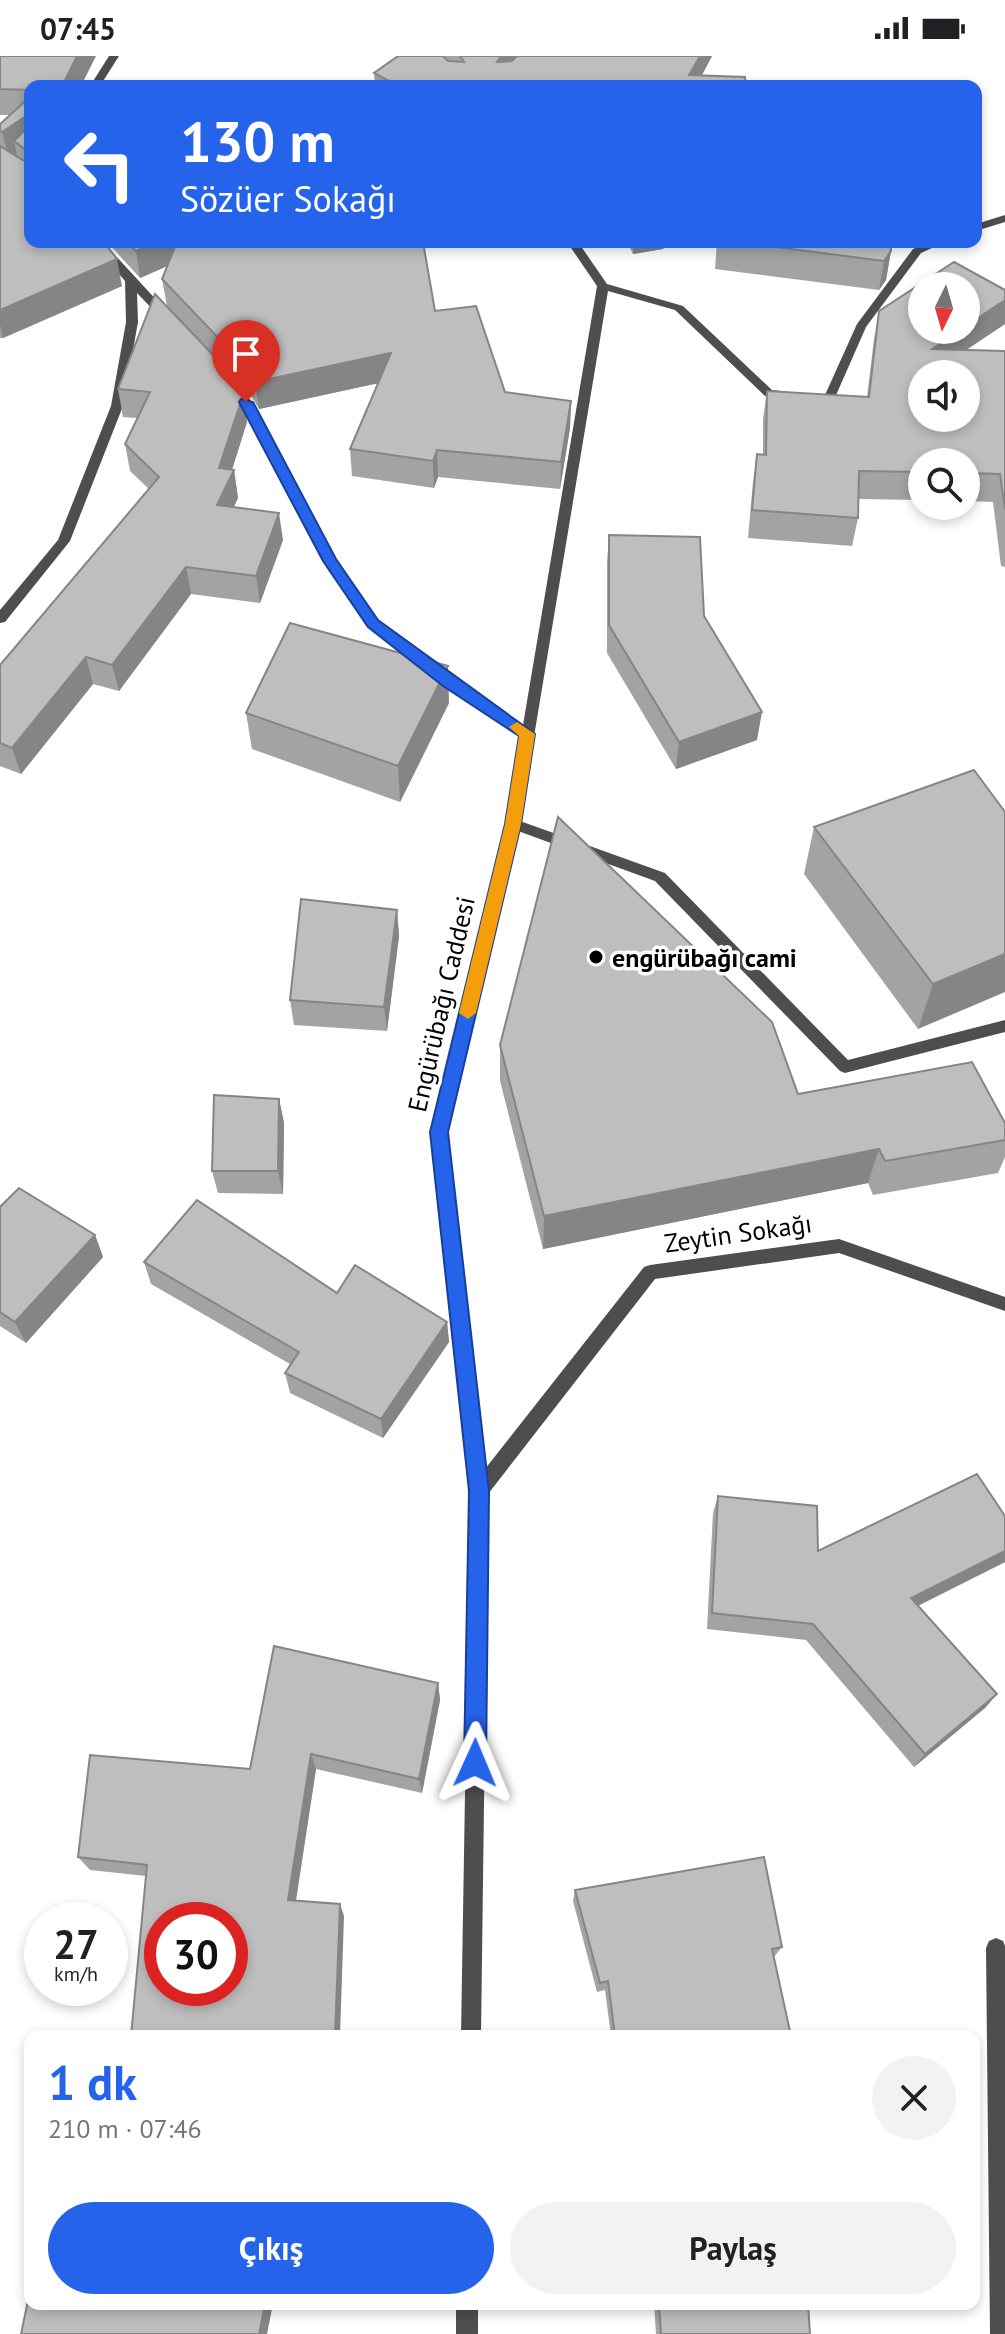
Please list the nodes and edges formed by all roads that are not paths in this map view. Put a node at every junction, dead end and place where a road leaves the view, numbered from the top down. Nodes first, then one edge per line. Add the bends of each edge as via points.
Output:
1 (114, 56) edge
2 (99, 80) edge
3 (1005, 218) edge
4 (982, 226) edge
5 (102, 248) edge
6 (576, 248) edge
7 (925, 248) edge
8 (131, 280) junction
9 (603, 286) junction
10 (173, 324) edge
11 (225, 380) edge
12 (0, 619) edge
13 (527, 734) junction
14 (513, 824) junction
15 (1005, 1026) edge
16 (1005, 1304) edge
17 (479, 1491) junction
18 (996, 1948) dead end
19 (471, 2030) edge
20 (467, 2310) edge
21 (467, 2334) edge
22 (1001, 2334) edge

1 - 2 street
3 - 4 street
5 - 8 street
6 - 9 street
7 - 9 street via 917,251 861,326 829,399 769,393 679,308
8 - 10 street
8 - 12 street via 132,322 117,406 64,541
9 - 13 street, Engürübağı Caddesi
11 - 13 street via 246,402 330,561 373,624
13 - 14 street, Engürübağı Caddesi
14 - 15 street via 660,877 845,1067
14 - 17 street, Engürübağı Caddesi via 439,1132
16 - 17 street, Zeytin Sokağı via 839,1246 650,1272
17 - 19 street, Engürübağı Caddesi
18 - 22 street
20 - 21 street

